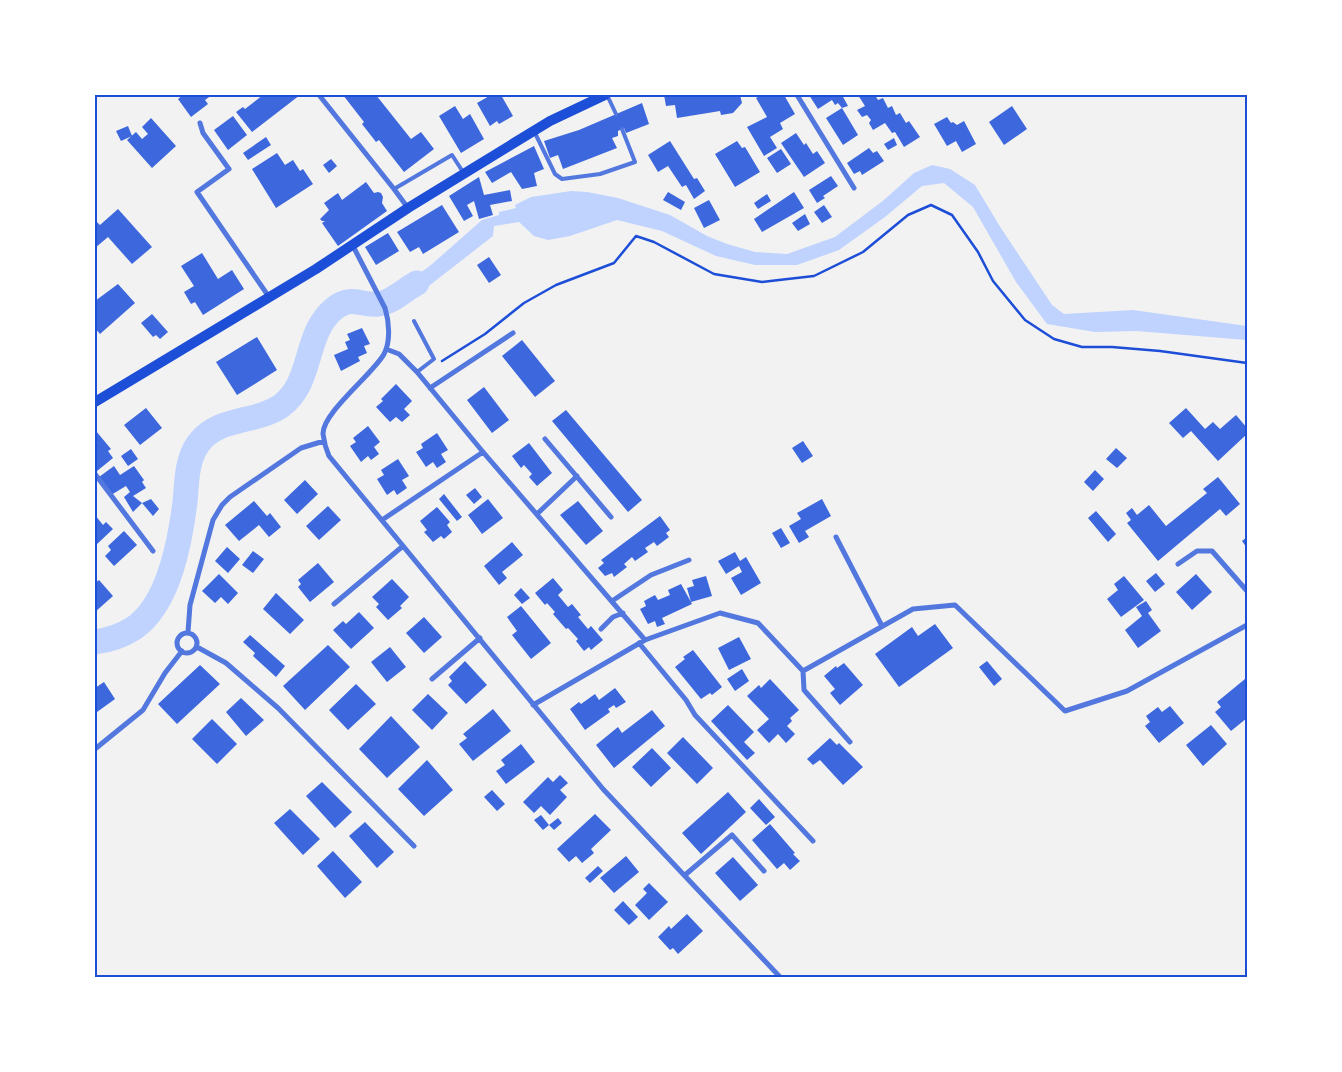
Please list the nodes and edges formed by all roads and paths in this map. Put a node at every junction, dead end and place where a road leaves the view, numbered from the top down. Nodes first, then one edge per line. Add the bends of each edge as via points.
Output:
1 (319, 95) edge
2 (606, 95) edge
3 (797, 95) edge
4 (616, 114) dead end
5 (200, 123) dead end
6 (622, 129) dead end
7 (534, 131) junction
8 (464, 174) junction
9 (854, 188) dead end
10 (394, 189) junction
11 (408, 208) junction
12 (353, 246) junction
13 (270, 297) junction
14 (414, 321) dead end
15 (513, 333) dead end
16 (386, 349) junction
17 (1247, 364) edge
18 (419, 374) junction
19 (430, 388) junction
20 (95, 402) edge
21 (545, 439) dead end
22 (324, 441) junction
23 (483, 452) junction
24 (95, 474) edge
25 (578, 476) junction
26 (536, 514) junction
27 (611, 517) dead end
28 (382, 520) junction
29 (836, 537) dead end
30 (403, 546) junction
31 (153, 551) dead end
32 (689, 560) dead end
33 (1178, 564) dead end
34 (1247, 591) edge
35 (612, 601) junction
36 (334, 604) dead end
37 (623, 613) junction
38 (882, 626) junction
39 (1247, 626) edge
40 (601, 628) dead end
41 (188, 632) junction
42 (480, 638) junction
43 (645, 640) junction
44 (639, 643) junction
45 (196, 647) junction
46 (182, 651) junction
47 (803, 671) junction
48 (432, 679) dead end
49 (533, 705) junction
50 (850, 742) dead end
51 (95, 749) edge
52 (813, 841) dead end
53 (414, 846) dead end
54 (764, 871) dead end
55 (685, 875) junction
56 (780, 977) edge

1 - 10 street
2 - 4 lane
2 - 7 main road via 568,111
3 - 9 street
5 - 13 street via 229,169 198,192
6 - 7 lane via 635,162 570,180 562,180 555,174
7 - 8 main road
8 - 10 lane via 452,154
8 - 11 main road
10 - 11 street
11 - 12 main road
12 - 13 main road
12 - 16 street via 385,308 388,319
13 - 20 main road
14 - 18 lane via 434,359
15 - 19 street
16 - 18 street via 399,354
16 - 22 street via 377,364 338,406 323,432
17 - 18 path via 1160,351 1082,348 1054,339 1025,320 993,281 978,252 952,215 931,205 908,215 863,252 814,276 762,282 714,274 636,236 614,262 556,285 524,303 485,334
18 - 19 street
19 - 23 street
21 - 25 street
22 - 28 street via 329,456
22 - 41 street via 301,448 222,505 214,520 192,597
23 - 26 street
23 - 28 street
24 - 31 street
25 - 26 street
25 - 27 street
26 - 35 street
28 - 30 street
29 - 38 street
30 - 36 street
30 - 42 street
32 - 35 street via 651,576
33 - 34 street via 1197,551 1212,551
35 - 37 street
37 - 40 street
37 - 43 street
38 - 39 street via 914,609 955,605 1065,711 1128,691
38 - 47 street
41 - 45 street via 197,639
41 - 46 street via 181,634 177,641
42 - 48 street
42 - 49 street
43 - 44 street
43 - 47 street via 720,613 758,624
44 - 49 street
44 - 52 street via 695,715
45 - 46 street via 188,653
45 - 53 street via 226,663 253,685
46 - 51 street via 143,710
47 - 50 street via 804,690
49 - 55 street via 603,788
54 - 55 street via 732,835
55 - 56 street

